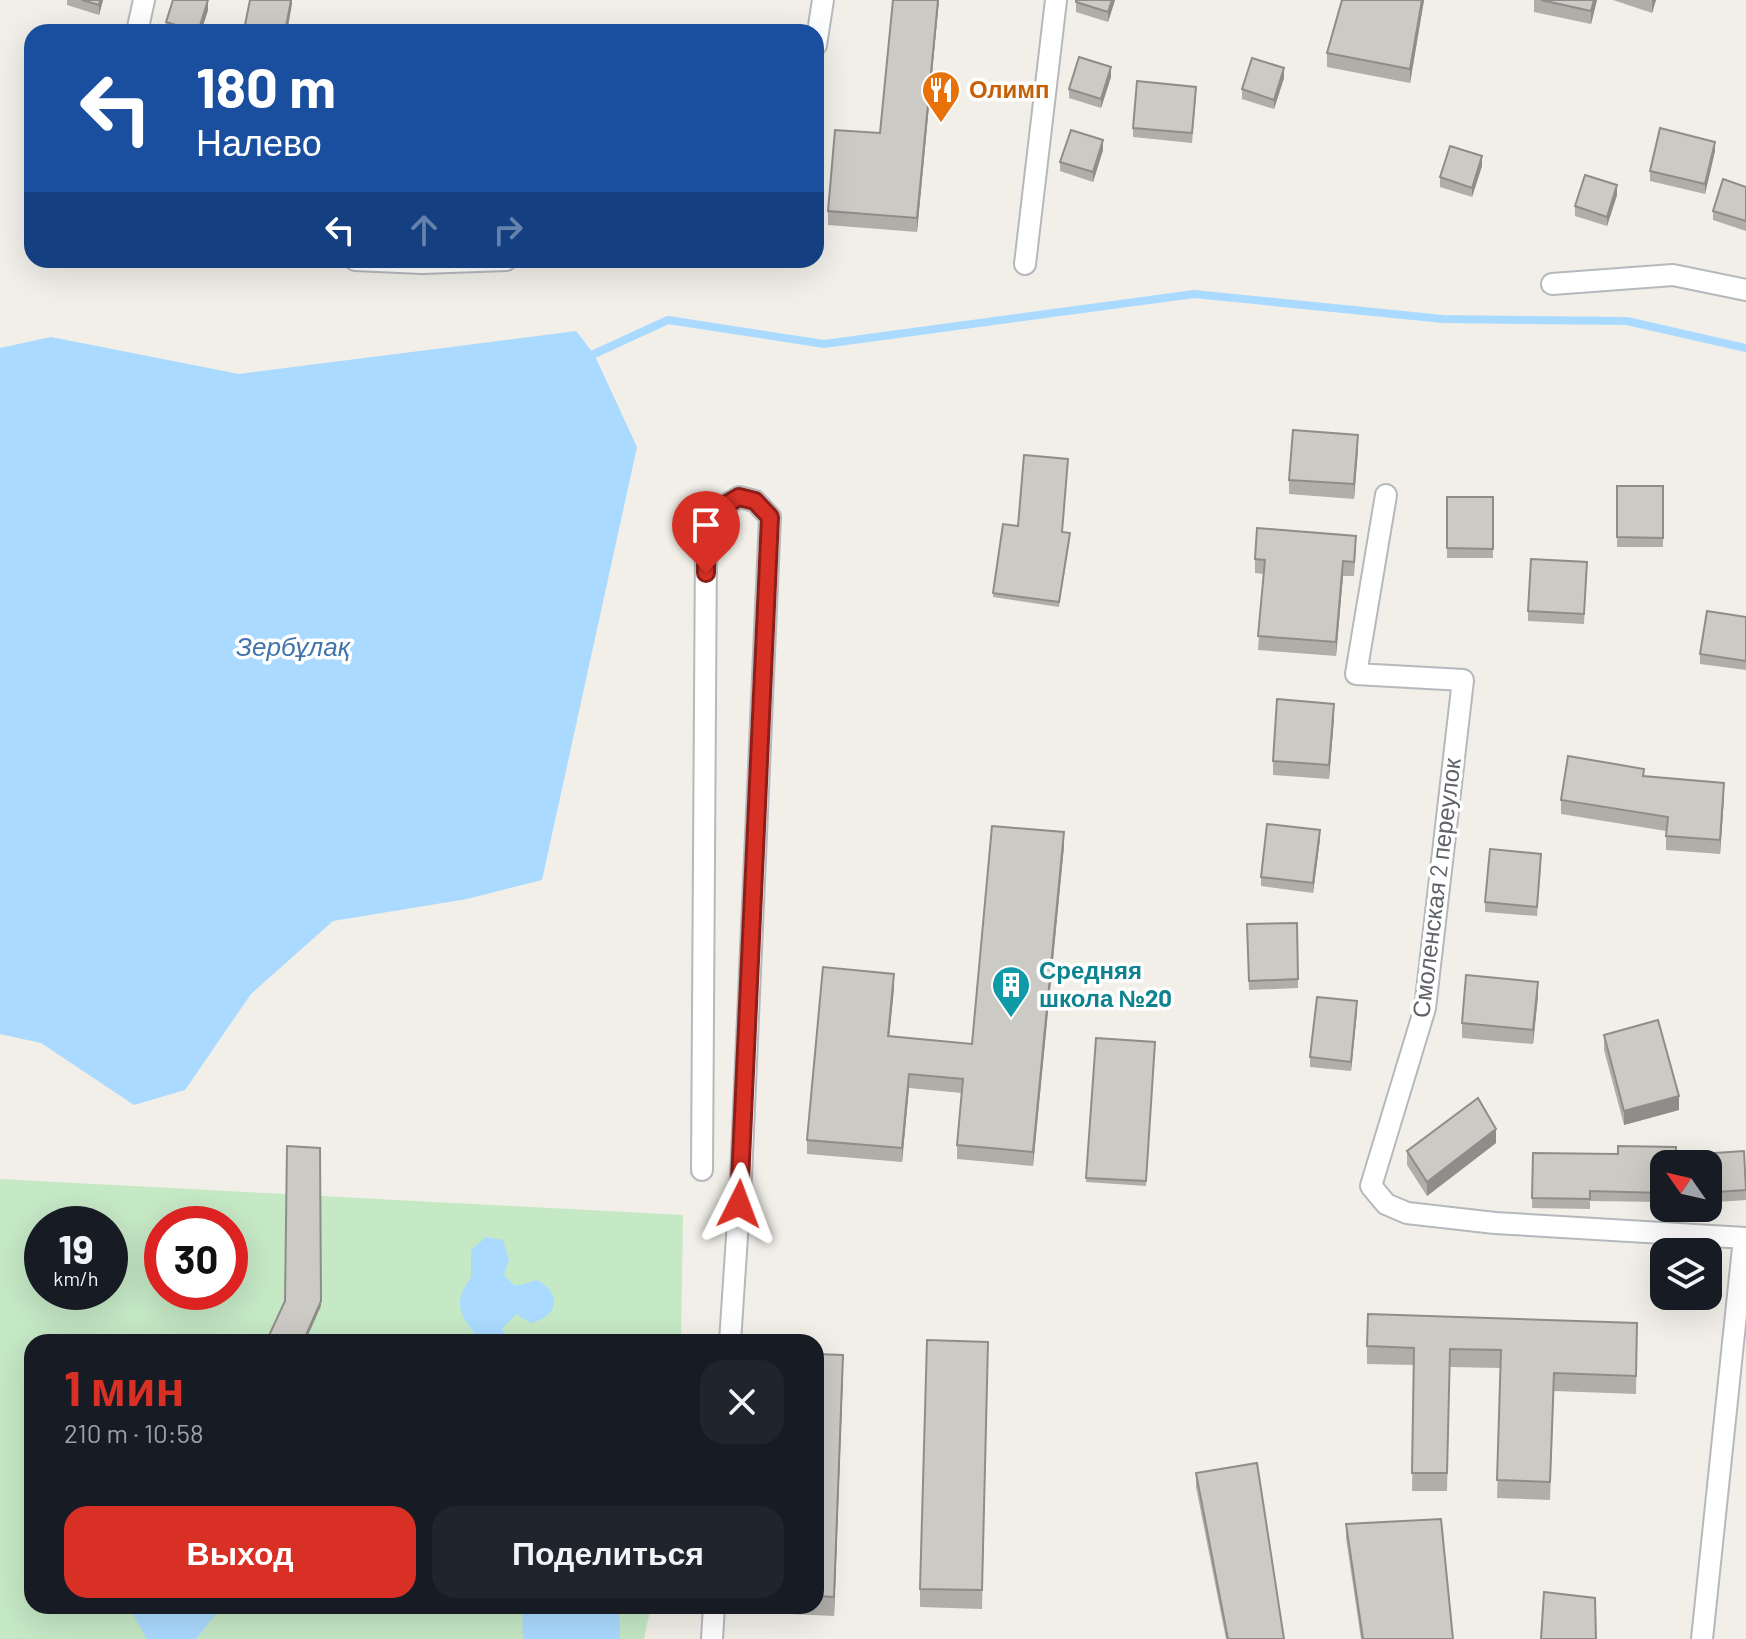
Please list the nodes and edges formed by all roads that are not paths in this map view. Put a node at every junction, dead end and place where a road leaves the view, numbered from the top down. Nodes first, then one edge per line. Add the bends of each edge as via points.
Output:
1 (144, 0) edge
2 (823, 0) edge
3 (1056, 0) edge
4 (139, 24) edge
5 (819, 24) edge
6 (1025, 264) dead end
7 (1552, 284) dead end
8 (1746, 290) edge
9 (1386, 495) dead end
10 (702, 1170) dead end
11 (1745, 1238) edge
12 (731, 1334) edge
13 (714, 1614) edge
14 (712, 1639) edge
15 (1702, 1639) edge

1 - 4 street
2 - 5 street
3 - 6 street
7 - 8 street via 1673,275
9 - 11 street, Смоленская 2 переулок via 1356,674 1463,680 1425,1008 1371,1186 1386,1204 1407,1213
10 - 12 street via 706,544 715,511 739,497 755,501 770,517
11 - 15 street, Смоленская 2 переулок
13 - 14 street

